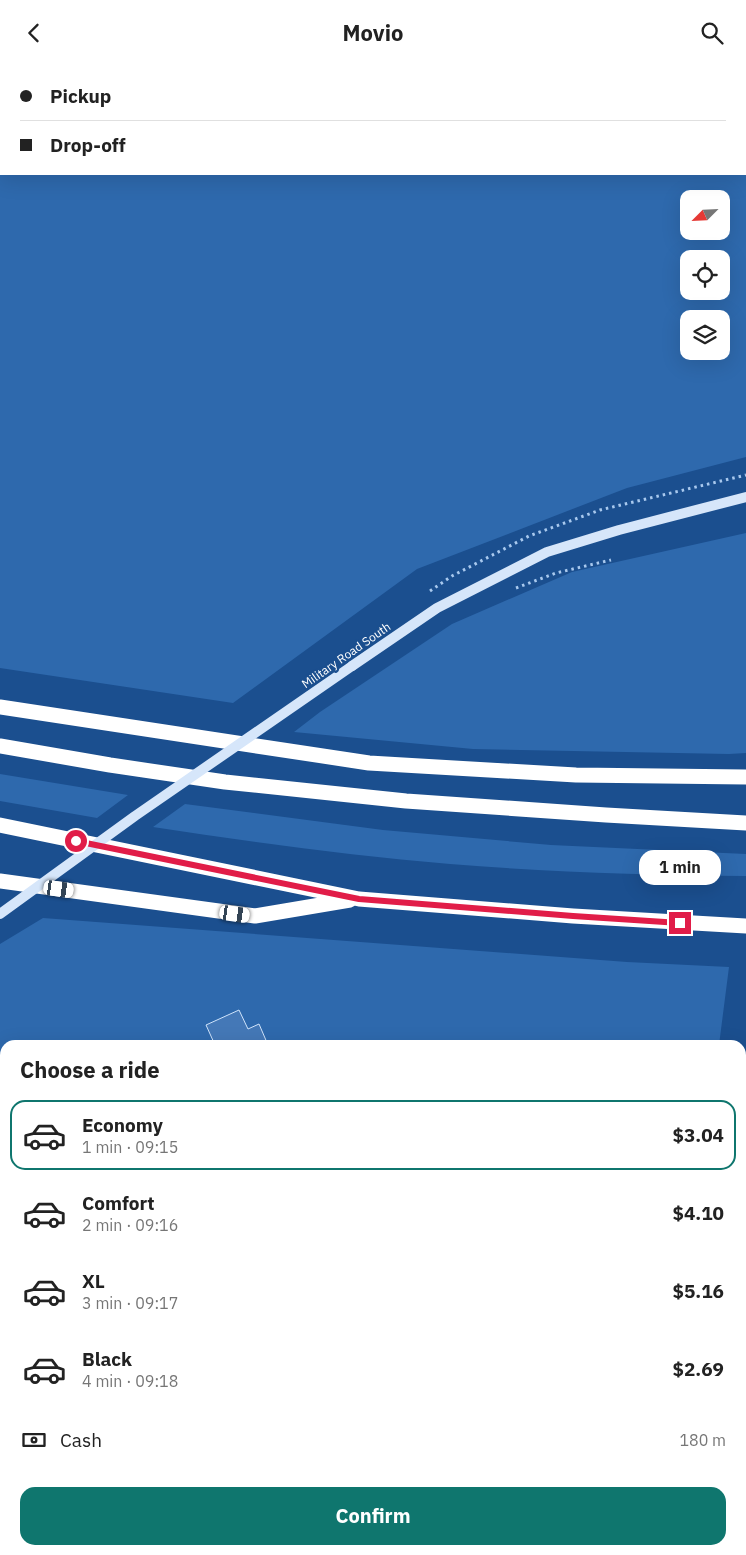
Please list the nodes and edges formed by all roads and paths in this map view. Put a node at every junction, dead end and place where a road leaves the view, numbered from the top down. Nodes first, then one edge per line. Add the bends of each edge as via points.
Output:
1 (746, 497) edge
2 (611, 560) dead end
3 (508, 592) dead end
4 (0, 707) edge
5 (0, 746) edge
6 (746, 777) edge
7 (746, 823) edge
8 (0, 825) edge
9 (0, 881) edge
10 (359, 899) junction
11 (0, 914) edge
12 (746, 926) edge

1 - 11 main road, Military Road South, bridge via 547,552 437,608
2 - 3 path via 556,573
4 - 6 highway via 369,763 576,775
5 - 7 highway via 225,782 406,801
8 - 10 highway
9 - 10 highway via 255,916
10 - 12 highway

